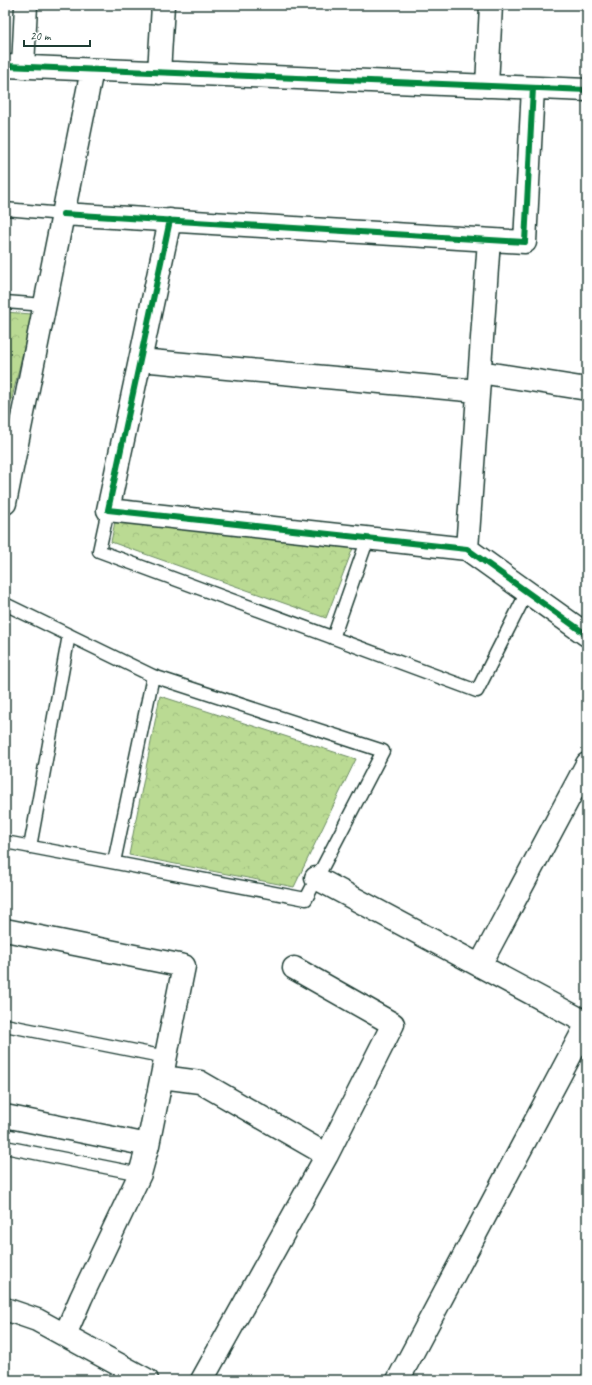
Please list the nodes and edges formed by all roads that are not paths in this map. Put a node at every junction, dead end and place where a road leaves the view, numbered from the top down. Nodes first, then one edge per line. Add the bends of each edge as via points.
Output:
1 (26, 5) edge
2 (163, 5) edge
3 (491, 5) edge
4 (14, 67) edge
5 (92, 70) junction
6 (160, 72) junction
7 (487, 86) junction
8 (533, 88) junction
9 (587, 90) edge
10 (5, 210) edge
11 (63, 214) junction
12 (170, 220) junction
13 (489, 240) junction
14 (5, 302) edge
15 (45, 306) junction
16 (140, 360) junction
17 (479, 381) junction
18 (587, 389) edge
19 (12, 432) edge
20 (5, 503) edge
21 (108, 510) junction
22 (368, 538) junction
23 (467, 549) junction
24 (526, 592) junction
25 (5, 604) edge
26 (69, 635) junction
27 (587, 635) edge
28 (333, 638) junction
29 (153, 676) junction
30 (587, 764) edge
31 (5, 842) edge
32 (30, 847) junction
33 (114, 862) junction
34 (316, 878) junction
35 (5, 930) edge
36 (480, 965) junction
37 (294, 968) dead end
38 (587, 1023) edge
39 (5, 1025) edge
40 (164, 1067) junction
41 (5, 1116) edge
42 (148, 1145) junction
43 (5, 1147) edge
44 (327, 1155) junction
45 (140, 1174) junction
46 (5, 1309) edge
47 (65, 1335) junction
48 (148, 1380) edge
49 (202, 1380) edge
50 (398, 1380) edge

1 - 4 street
2 - 6 street
3 - 7 street
4 - 5 street
5 - 6 street
5 - 11 street
6 - 7 street
7 - 8 street
8 - 9 street
8 - 13 street via 525,242
10 - 11 lane
11 - 12 street
11 - 15 street
12 - 13 street
12 - 16 street
13 - 17 street
14 - 15 lane
15 - 19 street
16 - 17 street
16 - 21 street
17 - 18 street
17 - 23 street
19 - 20 street
21 - 22 street
21 - 28 lane via 99,551
22 - 23 street
22 - 28 lane
23 - 24 street
24 - 27 street
24 - 28 lane via 477,691
25 - 26 lane
26 - 29 lane
26 - 32 lane
29 - 33 lane
29 - 34 lane via 382,751
30 - 36 street
31 - 32 lane
32 - 33 lane
33 - 34 lane via 306,899
34 - 36 street
35 - 40 street via 184,966
36 - 38 street
37 - 44 street via 394,1024
38 - 50 street
39 - 40 lane
40 - 42 street
40 - 44 street via 200,1082
41 - 42 street
42 - 45 street
43 - 45 lane
44 - 49 street
45 - 47 street
46 - 47 street via 37,1320
47 - 48 street

